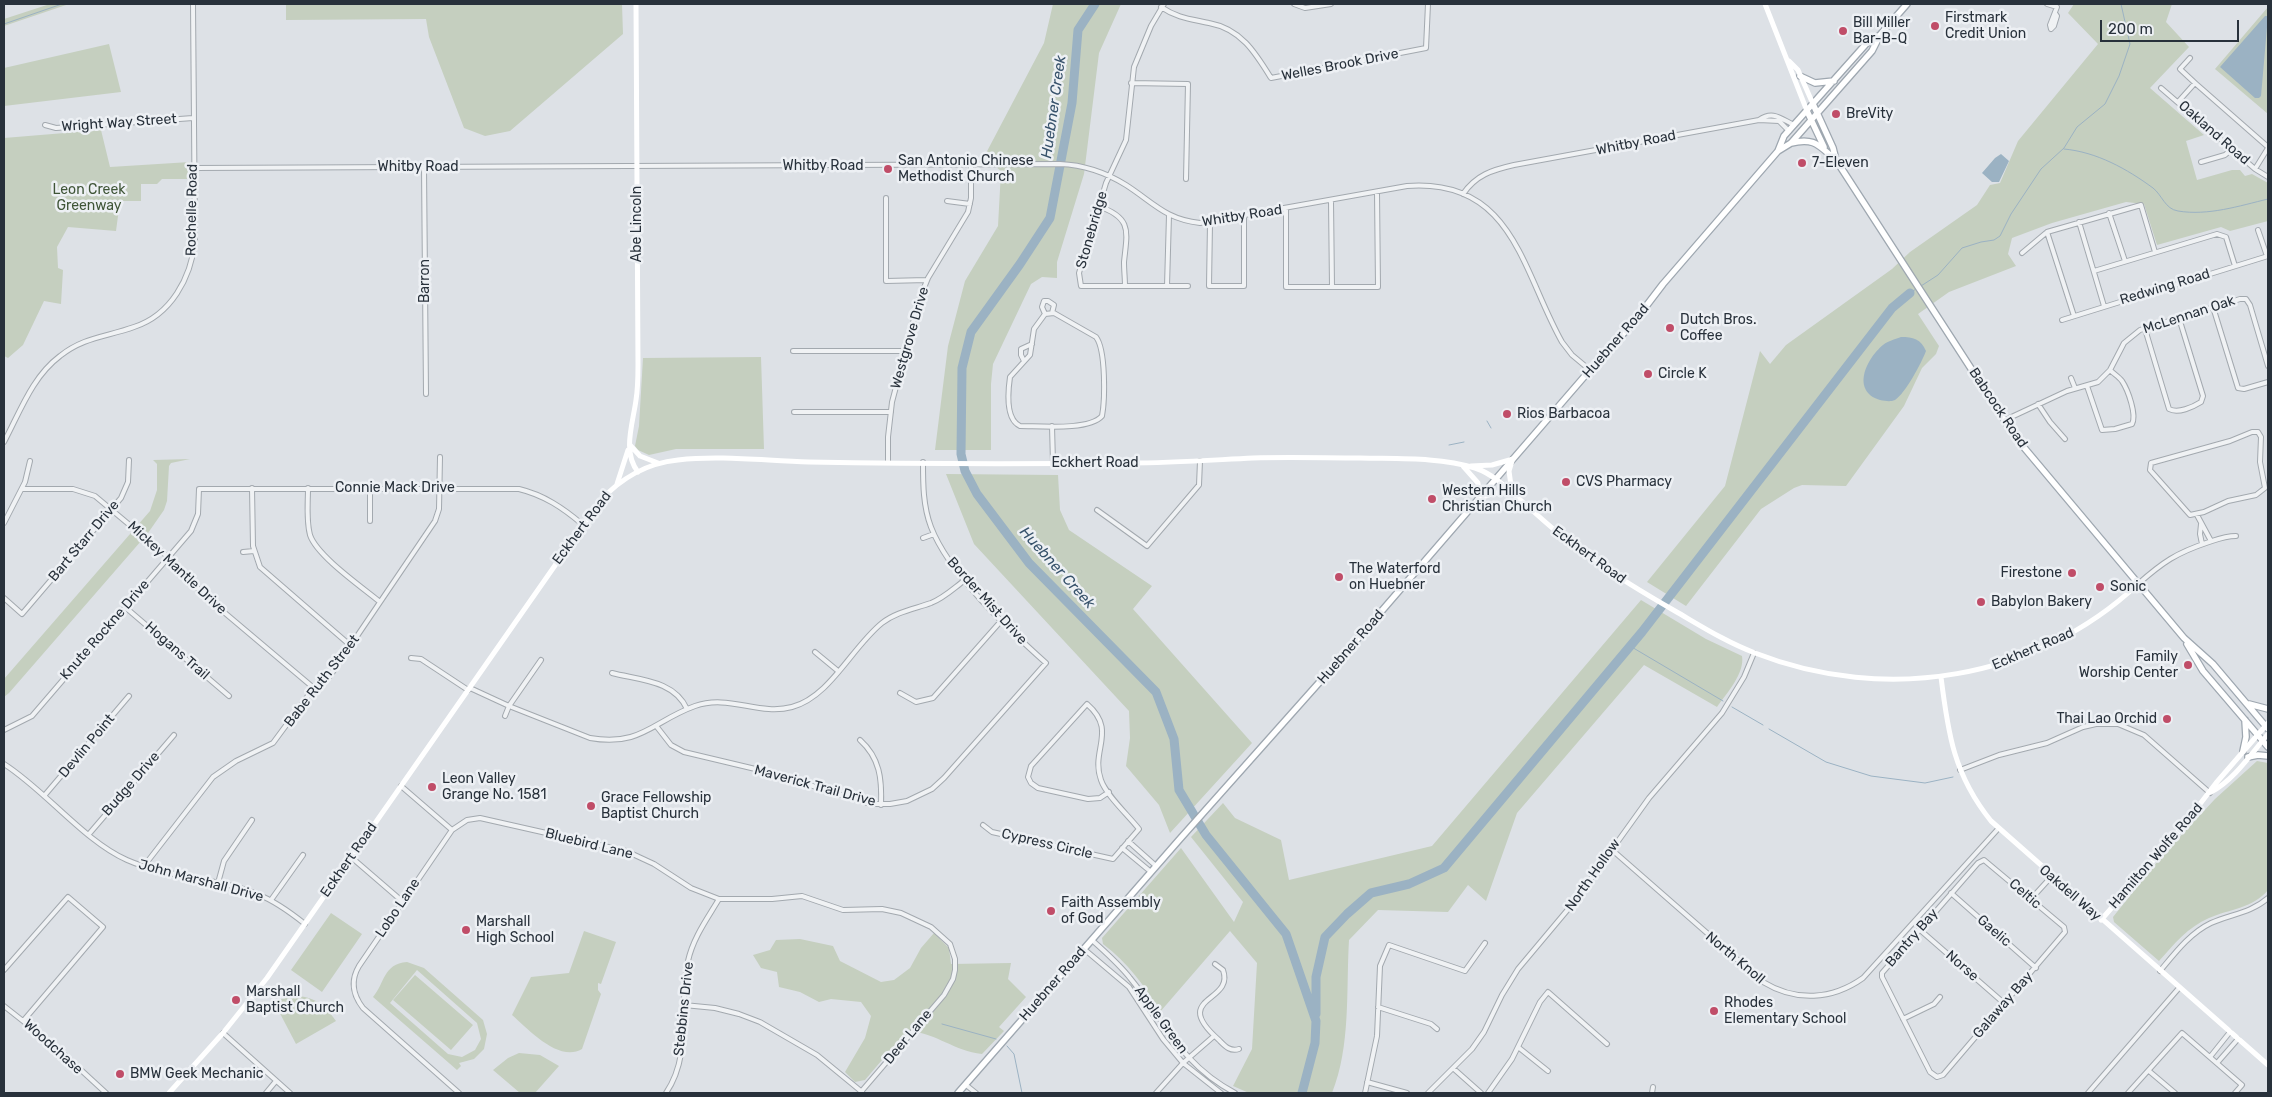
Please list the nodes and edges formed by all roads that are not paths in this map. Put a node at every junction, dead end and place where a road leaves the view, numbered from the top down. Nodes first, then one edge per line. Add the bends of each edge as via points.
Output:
1 (193, 4) edge
2 (636, 4) edge
3 (1294, 4) edge
4 (1331, 4) edge
5 (1428, 4) edge
6 (1765, 4) edge
7 (1907, 4) edge
8 (2047, 4) edge
9 (1162, 5) edge
10 (2056, 13) dead end
11 (1880, 35) junction
12 (2190, 58) dead end
13 (1788, 60) junction
14 (1800, 76) junction
15 (1834, 81) junction
16 (1131, 83) junction
17 (2195, 83) junction
18 (2161, 88) dead end
19 (2178, 102) junction
20 (1813, 104) junction
21 (1807, 111) junction
22 (1817, 114) junction
23 (193, 118) junction
24 (1759, 120) junction
25 (1811, 120) junction
26 (46, 125) dead end
27 (1794, 125) junction
28 (1789, 130) junction
29 (1791, 142) junction
30 (2268, 147) edge
31 (2232, 148) junction
32 (1778, 151) junction
33 (1826, 151) junction
34 (1836, 160) junction
35 (2201, 162) dead end
36 (971, 165) junction
37 (637, 166) junction
38 (194, 168) junction
39 (424, 168) junction
40 (2255, 169) junction
41 (1110, 176) junction
42 (2268, 177) edge
43 (1186, 179) dead end
44 (1377, 192) junction
45 (1463, 194) junction
46 (886, 198) dead end
47 (1331, 200) junction
48 (947, 201) dead end
49 (970, 204) junction
50 (1098, 206) junction
51 (1286, 209) junction
52 (2109, 212) junction
53 (1168, 215) junction
54 (1244, 217) junction
55 (2078, 222) junction
56 (1210, 223) junction
57 (2258, 230) dead end
58 (2047, 232) junction
59 (2155, 252) junction
60 (2022, 253) dead end
61 (2267, 256) edge
62 (2125, 261) junction
63 (2235, 266) junction
64 (2094, 271) junction
65 (927, 280) junction
66 (1125, 286) junction
67 (1167, 286) junction
68 (1188, 286) dead end
69 (1332, 287) junction
70 (2104, 306) junction
71 (2213, 307) junction
72 (1052, 312) junction
73 (1045, 314) junction
74 (2074, 316) junction
75 (2179, 318) junction
76 (2062, 320) dead end
77 (2145, 329) junction
78 (1032, 344) junction
79 (793, 351) dead end
80 (905, 352) junction
81 (1024, 361) junction
82 (2268, 366) edge
83 (1590, 370) junction
84 (2110, 370) junction
85 (2071, 378) dead end
86 (2268, 382) edge
87 (2087, 386) junction
88 (2075, 388) junction
89 (426, 394) dead end
90 (2038, 404) junction
91 (794, 412) dead end
92 (891, 412) junction
93 (2005, 420) junction
94 (1052, 426) junction
95 (2065, 439) dead end
96 (4, 442) edge
97 (630, 445) junction
98 (440, 457) dead end
99 (1513, 459) junction
100 (129, 460) dead end
101 (1200, 461) junction
102 (30, 462) dead end
103 (888, 462) junction
104 (922, 462) junction
105 (659, 463) junction
106 (1053, 463) junction
107 (1463, 466) junction
108 (638, 472) junction
109 (1496, 480) junction
110 (616, 485) junction
111 (252, 488) junction
112 (308, 488) junction
113 (370, 488) junction
114 (440, 488) junction
115 (199, 489) joint
116 (22, 490) junction
117 (1512, 493) junction
118 (1480, 498) junction
119 (112, 509) junction
120 (1096, 510) dead end
121 (2197, 514) junction
122 (370, 521) dead end
123 (4, 523) edge
124 (582, 524) junction
125 (2201, 524) junction
126 (934, 534) junction
127 (2236, 536) dead end
128 (923, 538) dead end
129 (2211, 541) junction
130 (2202, 544) junction
131 (254, 551) junction
132 (243, 552) dead end
133 (168, 557) junction
134 (965, 580) junction
135 (2138, 584) junction
136 (4, 598) edge
137 (380, 602) junction
138 (125, 607) junction
139 (1001, 621) junction
140 (2184, 638) junction
141 (351, 646) junction
142 (815, 652) dead end
143 (1754, 653) junction
144 (411, 658) dead end
145 (541, 660) dead end
146 (1046, 663) joint
147 (838, 671) junction
148 (612, 673) dead end
149 (1941, 677) junction
150 (469, 689) junction
151 (314, 690) junction
152 (900, 693) dead end
153 (129, 696) dead end
154 (228, 696) dead end
155 (2247, 703) junction
156 (509, 706) junction
157 (687, 709) junction
158 (2268, 709) edge
159 (505, 716) dead end
160 (2245, 720) junction
161 (2267, 726) edge
162 (657, 727) junction
163 (4, 730) edge
164 (2258, 734) junction
165 (2268, 734) edge
166 (174, 735) dead end
167 (860, 740) dead end
168 (2263, 740) junction
169 (2268, 747) edge
170 (2243, 751) junction
171 (2268, 756) edge
172 (2248, 757) junction
173 (4, 764) edge
174 (1960, 770) junction
175 (401, 785) junction
176 (1109, 792) junction
177 (2210, 792) junction
178 (44, 796) junction
179 (881, 804) junction
180 (252, 820) dead end
181 (983, 825) dead end
182 (1998, 829) junction
183 (452, 830) junction
184 (89, 834) junction
185 (1128, 841) junction
186 (1122, 848) junction
187 (1611, 849) junction
188 (302, 854) dead end
189 (351, 857) junction
190 (1984, 860) joint
191 (144, 866) junction
192 (1156, 866) junction
193 (1151, 872) junction
194 (2052, 876) junction
195 (218, 883) junction
196 (1951, 893) junction
197 (2268, 898) edge
198 (719, 899) junction
199 (2031, 899) junction
200 (271, 900) junction
201 (402, 901) junction
202 (2101, 920) junction
203 (305, 924) junction
204 (1919, 929) junction
205 (2065, 930) joint
206 (1092, 940) junction
207 (1485, 943) dead end
208 (1084, 949) junction
209 (1215, 964) dead end
210 (2036, 968) junction
211 (4, 970) edge
212 (2160, 971) junction
213 (953, 979) joint
214 (2179, 988) junction
215 (1940, 997) dead end
216 (2005, 1004) junction
217 (684, 1005) junction
218 (4, 1006) edge
219 (1378, 1007) junction
220 (1903, 1019) junction
221 (24, 1020) junction
222 (1437, 1029) dead end
223 (2230, 1032) junction
224 (222, 1033) junction
225 (1214, 1036) junction
226 (2238, 1039) junction
227 (1607, 1044) dead end
228 (2217, 1046) junction
229 (1518, 1047) junction
230 (1239, 1050) dead end
231 (2225, 1053) junction
232 (2210, 1057) junction
233 (1188, 1058) junction
234 (1183, 1063) junction
235 (2216, 1063) junction
236 (2268, 1065) edge
237 (1454, 1069) junction
238 (1548, 1070) dead end
239 (2149, 1071) junction
240 (1937, 1077) joint
241 (276, 1081) junction
242 (1367, 1082) junction
243 (966, 1085) junction
244 (1653, 1087) dead end
245 (104, 1092) edge
246 (168, 1093) edge
247 (266, 1093) edge
248 (290, 1093) edge
249 (459, 1093) edge
250 (666, 1093) edge
251 (862, 1093) edge
252 (958, 1093) edge
253 (976, 1093) edge
254 (1156, 1093) edge
255 (1221, 1093) edge
256 (1235, 1093) edge
257 (1365, 1093) edge
258 (1407, 1093) edge
259 (1428, 1093) edge
260 (1481, 1093) edge
261 (1488, 1093) edge
262 (1652, 1093) edge
263 (2088, 1093) edge
264 (2128, 1093) edge
265 (2175, 1093) edge
266 (2234, 1093) edge

1 - 23 street, Rochelle Road
2 - 37 main road, Abe Lincoln
3 - 4 street via 1305,8
5 - 9 street, Welles Brook Drive via 1426,48 1271,78 1252,48 1235,33 1221,26 1181,18
6 - 13 main road, Babcock Road
7 - 11 main road, Huebner Road
8 - 10 street via 2057,7
9 - 16 street, Stonebridge via 1139,54
11 - 15 main road, Huebner Road via 1866,44
11 - 22 main road, Huebner Road via 1872,51
12 - 17 street via 2180,69
13 - 14 main road, Babcock Road
13 - 21 main road, Babcock Road
14 - 15 main road via 1816,83
14 - 20 main road, Babcock Road
15 - 20 main road, Huebner Road
16 - 41 street, Stonebridge via 1126,140
16 - 43 street via 1188,84
17 - 19 street
17 - 30 street
18 - 19 street, Oakland Road
19 - 31 street, Oakland Road
20 - 21 main road, Huebner Road
20 - 22 main road, Babcock Road
21 - 25 main road, Babcock Road
21 - 27 main road, Huebner Road
22 - 25 main road, Huebner Road
22 - 34 main road, Babcock Road
23 - 26 street, Wright Way Street via 56,128
23 - 38 street, Rochelle Road
24 - 27 street, Whitby Road via 1764,116 1777,116
24 - 28 street, Whitby Road via 1779,121
24 - 45 street, Whitby Road via 1505,167 1478,177
25 - 29 main road, Huebner Road
25 - 33 main road, Babcock Road
27 - 28 main road, Huebner Road
28 - 32 main road, Huebner Road
29 - 32 main road, Huebner Road
29 - 33 main road via 1812,141
30 - 40 street
31 - 35 street via 2225,155
31 - 40 street, Oakland Road
32 - 83 main road, Huebner Road
33 - 34 main road, Babcock Road
34 - 93 main road, Babcock Road
36 - 37 street, Whitby Road
36 - 41 street, Whitby Road via 1079,166
36 - 49 street, Westgrove Drive
37 - 39 street, Whitby Road
37 - 97 main road, Abe Lincoln via 638,365
38 - 39 street, Whitby Road
38 - 96 street, Rochelle Road via 194,250 189,272 179,291 165,308 147,321 83,341 49,364 36,380
39 - 89 street, Barron
40 - 42 street, Oakland Road
41 - 50 street, Stonebridge
41 - 53 street, Whitby Road
44 - 45 street, Whitby Road via 1422,185
44 - 47 street, Whitby Road
44 - 69 street via 1378,287
45 - 83 street, Whitby Road via 1493,213 1510,233 1562,342
46 - 65 street via 886,281
47 - 51 street, Whitby Road
47 - 69 street
48 - 49 street
49 - 65 street, Westgrove Drive
50 - 66 street via 1119,215 1126,226
50 - 66 street, Stonebridge via 1080,268 1081,286
51 - 54 street, Whitby Road
51 - 69 street via 1286,288
52 - 55 street
52 - 59 street via 2141,205
52 - 62 street
53 - 56 street, Whitby Road via 1186,222
53 - 67 street
54 - 56 street, Whitby Road
54 - 56 street via 1244,286 1209,286
55 - 58 street
55 - 64 street
57 - 61 street
58 - 60 street
58 - 74 street
59 - 62 street
59 - 63 street via 2222,234 2226,237
61 - 63 street, Redwing Road
62 - 64 street
63 - 70 street, Redwing Road
64 - 70 street
65 - 80 street, Westgrove Drive
66 - 67 street
67 - 68 street
70 - 74 street, Redwing Road
71 - 75 street, McLennan Oak
71 - 82 street, McLennan Oak via 2240,299 2248,300
71 - 86 street via 2238,388 2244,390
72 - 73 street
72 - 73 street via 1054,305 1048,301 1042,304
72 - 94 street via 1096,337 1101,346 1102,416 1097,421 1084,424
73 - 78 street via 1035,326
74 - 76 street, Redwing Road
75 - 77 street, McLennan Oak
75 - 77 street via 2203,396 2197,404 2176,411 2169,409
77 - 84 street, McLennan Oak via 2124,343
78 - 81 street via 1030,355
78 - 81 street via 1021,349
79 - 80 street
80 - 92 street, Westgrove Drive
81 - 94 street via 1010,377 1011,418 1020,426
83 - 99 main road, Huebner Road
84 - 87 street, McLennan Oak via 2098,382
84 - 87 street via 2124,384 2134,420 2132,424 2102,430
85 - 88 street
87 - 88 street, McLennan Oak
88 - 90 street, McLennan Oak
90 - 93 street, McLennan Oak
90 - 95 street
91 - 92 street
92 - 103 street, Westgrove Drive
93 - 135 main road, Babcock Road via 2035,462
94 - 106 street
97 - 105 main road via 640,456
97 - 108 main road, Abe Lincoln
97 - 110 main road
98 - 114 street, Babe Ruth Street
99 - 107 main road via 1492,465
99 - 109 main road, Huebner Road
99 - 117 main road via 1509,472
100 - 119 street, Bart Starr Drive via 126,490
101 - 106 main road, Eckhert Road
101 - 107 main road, Eckhert Road via 1391,458
101 - 120 street via 1199,485 1147,546
102 - 116 street
103 - 104 main road, Eckhert Road
103 - 105 main road, Eckhert Road via 690,459
104 - 106 main road, Eckhert Road
104 - 126 street, Border Mist Drive via 924,499
105 - 108 main road, Eckhert Road
107 - 109 main road, Eckhert Road via 1477,469
107 - 118 main road via 1477,482
108 - 110 main road, Eckhert Road
109 - 117 main road, Eckhert Road
109 - 118 main road, Huebner Road
110 - 124 main road, Eckhert Road
111 - 112 street, Connie Mack Drive
111 - 115 street, Connie Mack Drive
111 - 131 street
112 - 113 street, Connie Mack Drive
112 - 137 street via 308,521 313,540 324,554
113 - 114 street, Connie Mack Drive
113 - 122 street
114 - 124 street, Connie Mack Drive via 532,492 557,505
114 - 137 street, Babe Ruth Street via 439,509 432,528
115 - 133 street, Knute Rockne Drive via 195,523
116 - 119 street, Mickey Mantle Drive via 79,490
116 - 123 street
117 - 118 main road
117 - 143 main road, Eckhert Road via 1582,552 1680,614
118 - 192 main road, Huebner Road
119 - 133 street, Mickey Mantle Drive
119 - 136 street, Bart Starr Drive via 22,614
121 - 121 street via 2220,504 2256,496 2265,488 2258,432 2150,464 2150,470 2187,513
121 - 125 street
124 - 150 main road, Eckhert Road
125 - 129 street
125 - 130 street
126 - 128 street
126 - 134 street, Border Mist Drive via 945,555
127 - 129 street, Eckhert Road
129 - 130 street, Eckhert Road
130 - 135 street, Eckhert Road via 2169,558
131 - 132 street
131 - 141 street via 266,574
133 - 138 street, Knute Rockne Drive
133 - 151 street, Mickey Mantle Drive via 206,597
134 - 139 street, Border Mist Drive
134 - 147 street via 940,598 882,623
135 - 140 main road, Babcock Road
135 - 149 main road, Eckhert Road via 2101,615 2062,639 2005,662
137 - 141 street, Babe Ruth Street
138 - 154 street, Hogans Trail
138 - 163 street, Knute Rockne Drive via 32,716
139 - 146 street, Border Mist Drive
139 - 152 street via 933,698 916,702
140 - 155 main road, Babcock Road via 2213,664
140 - 160 main road, Babcock Road via 2203,671
141 - 151 street, Babe Ruth Street via 330,676
142 - 147 street
143 - 149 main road, Eckhert Road via 1799,668 1845,677 1907,680
143 - 187 street, North Hollow via 1741,683 1722,713 1649,798
144 - 150 street via 421,659
145 - 156 street
146 - 179 street, Maverick Trail Drive via 938,785 915,798
147 - 157 street via 818,693 792,707 765,709 724,701
148 - 157 street via 664,686 679,696
149 - 174 main road, Oakdell Way via 1949,739
150 - 156 street
150 - 175 main road, Eckhert Road
151 - 191 street, Babe Ruth Street via 273,743 236,761 213,777
153 - 178 street, Devlin Point
155 - 158 main road
155 - 161 main road, Babcock Road
156 - 159 street
156 - 162 street via 600,740 630,738
157 - 162 street
160 - 164 main road, Babcock Road
160 - 170 main road
161 - 164 main road, Hamilton Wolfe Road
162 - 179 street, Maverick Trail Drive via 671,745 684,752 768,772 863,802
164 - 168 main road, Babcock Road
164 - 170 main road, Hamilton Wolfe Road
165 - 168 main road, Hamilton Wolfe Road
166 - 184 street, Budge Drive
167 - 179 street via 873,756 880,772
168 - 169 main road, Babcock Road
168 - 172 main road, Hamilton Wolfe Road
170 - 177 main road, Hamilton Wolfe Road
171 - 172 main road
172 - 177 main road, Hamilton Wolfe Road via 2220,788
173 - 178 street, John Marshall Drive
174 - 177 street via 1999,755 2047,743 2084,727 2111,723 2144,735
174 - 182 main road, Oakdell Way via 1974,799
175 - 183 street
175 - 189 main road, Eckhert Road
176 - 176 street via 1100,798 1088,799 1038,788 1029,780 1028,772 1032,766 1086,704 1101,722 1099,775
176 - 185 street via 1139,828
177 - 202 main road, Hamilton Wolfe Road
178 - 184 street, John Marshall Drive
180 - 195 street via 224,861
181 - 186 street, Cypress Circle via 992,832 1113,859
182 - 187 street, North Knoll via 1863,978 1838,992 1810,996 1782,992 1758,979
182 - 194 main road, Oakdell Way
183 - 198 street, Bluebird Lane via 467,820 480,818 626,851 654,864 691,888
183 - 201 street, Lobo Lane
184 - 191 street, John Marshall Drive via 116,854
185 - 186 street
185 - 192 street
186 - 193 street
187 - 237 street, North Hollow via 1570,908 1518,969 1479,1040
188 - 200 street
189 - 201 street
189 - 203 main road, Eckhert Road
190 - 196 street, Bantry Bay
190 - 199 street, Celtic
191 - 195 street, John Marshall Drive
192 - 193 main road, Huebner Road
193 - 206 main road, Huebner Road
194 - 199 street
194 - 202 main road, Oakdell Way
195 - 200 street, John Marshall Drive
196 - 204 street, Bantry Bay
196 - 210 street, Gaelic
197 - 212 street via 2250,911 2213,922 2195,933
198 - 213 street, Bluebird Lane via 766,900 802,896 843,910 892,910 931,927 944,937 955,959
198 - 217 street, Stebbins Drive via 690,952
199 - 205 street, Celtic
200 - 203 street, John Marshall Drive
201 - 249 street, Lobo Lane via 358,966 353,982 356,998 363,1008
202 - 212 main road, Oakdell Way
203 - 224 main road, Eckhert Road via 256,994
204 - 216 street, Norse
204 - 220 street, Bantry Bay via 1882,973
205 - 210 street, Galaway Bay
206 - 208 main road, Huebner Road
206 - 233 street, Apple Green via 1132,979
207 - 219 street via 1465,971 1389,945 1380,966
208 - 234 street, Apple Green via 1128,987
208 - 243 main road, Huebner Road
209 - 225 street via 1223,970 1225,980 1199,1013
210 - 216 street, Galaway Bay
211 - 221 street via 68,897 104,927
212 - 214 main road, Oakdell Way
213 - 251 street, Deer Lane via 944,995
214 - 223 main road, Oakdell Way
214 - 263 street
215 - 220 street via 1934,1004
216 - 240 street, Galaway Bay via 1943,1075
217 - 250 street, Stebbins Drive via 683,1046 676,1074
217 - 251 street via 715,1008 760,1022 816,1055
218 - 221 street, Woodchase
219 - 222 street via 1431,1024
219 - 242 street via 1377,1036
220 - 240 street, Bantry Bay via 1930,1072
221 - 245 street, Woodchase
223 - 226 main road, Oakdell Way
223 - 228 street
224 - 241 street
224 - 246 main road, Eckhert Road
225 - 230 street via 1230,1049
225 - 233 street
226 - 231 street
226 - 236 main road, Oakdell Way
227 - 229 street via 1548,992
228 - 231 street
228 - 232 street
229 - 238 street
229 - 261 street
231 - 235 street
232 - 235 street
232 - 239 street via 2182,1033
233 - 234 street
233 - 256 street, Apple Green via 1212,1079
234 - 254 street
234 - 255 street, Apple Green
235 - 266 street via 2242,1085
237 - 259 street, North Hollow
237 - 260 street
239 - 264 street
239 - 265 street
241 - 247 street
241 - 248 street
242 - 257 street
242 - 258 street
243 - 252 main road, Huebner Road
243 - 253 street
244 - 262 street

